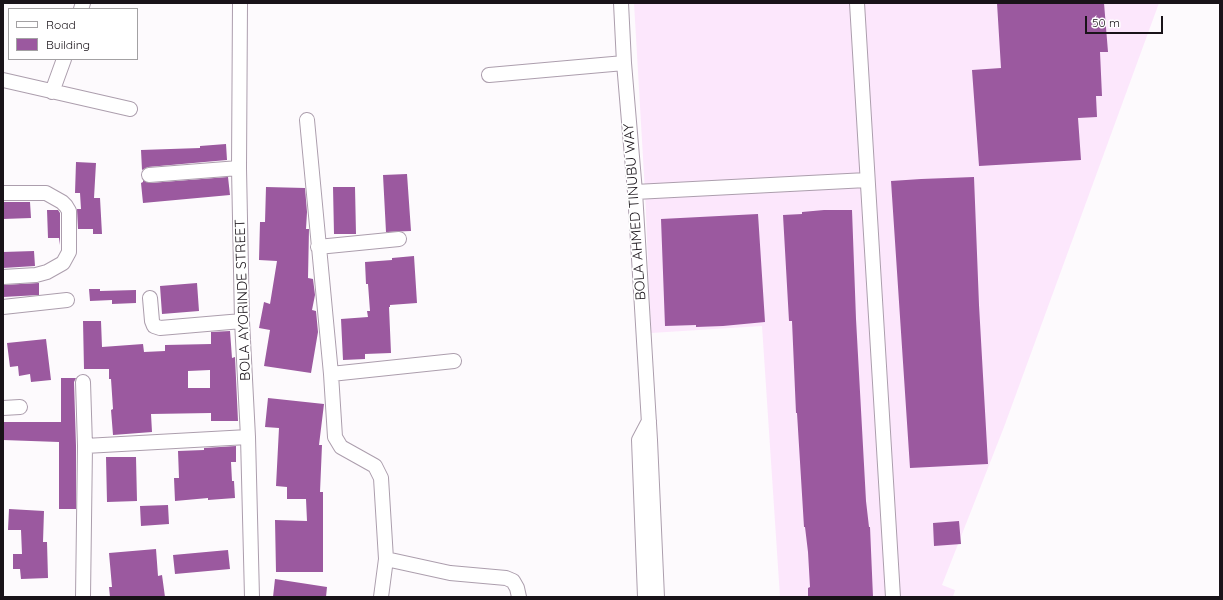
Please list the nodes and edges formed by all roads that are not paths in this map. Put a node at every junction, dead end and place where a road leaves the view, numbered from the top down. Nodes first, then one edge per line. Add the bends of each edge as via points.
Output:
1 (240, 3) edge
2 (621, 3) edge
3 (857, 3) edge
4 (64, 60) edge
5 (624, 63) junction
6 (489, 75) dead end
7 (3, 80) edge
8 (52, 92) junction
9 (130, 109) dead end
10 (307, 120) dead end
11 (239, 168) junction
12 (149, 175) dead end
13 (868, 180) junction
14 (635, 192) junction
15 (3, 193) edge
16 (399, 239) dead end
17 (318, 246) junction
18 (3, 277) edge
19 (150, 298) dead end
20 (67, 300) dead end
21 (3, 307) edge
22 (242, 321) junction
23 (454, 361) dead end
24 (330, 374) junction
25 (83, 382) dead end
26 (20, 407) dead end
27 (3, 408) edge
28 (649, 420) junction
29 (248, 437) junction
30 (85, 446) junction
31 (386, 559) junction
32 (83, 597) edge
33 (252, 597) edge
34 (381, 597) edge
35 (519, 597) edge
36 (645, 597) edge
37 (657, 597) edge
38 (892, 597) edge

1 - 11 street, BOLA AYORINDE STREET
2 - 5 street, BOLA AHMED TINUBU WAY
3 - 13 street
4 - 8 street
5 - 6 street
5 - 14 street, BOLA AHMED TINUBU WAY
7 - 8 street
8 - 9 street
10 - 17 street
11 - 12 street
11 - 22 street, BOLA AYORINDE STREET
13 - 14 street
13 - 38 street
14 - 28 street, BOLA AHMED TINUBU WAY
15 - 18 street via 46,193 62,202 69,212 69,252 63,263 48,272 36,275
16 - 17 street
17 - 24 street
19 - 22 street via 152,321 154,326 160,328
20 - 21 street
22 - 29 street, BOLA AYORINDE STREET
23 - 24 street
24 - 31 street via 335,438 341,447 375,466 381,478
25 - 30 street
26 - 27 street
28 - 36 street via 639,440
28 - 37 street, BOLA AHMED TINUBU WAY
29 - 30 street
29 - 33 street, BOLA AYORINDE STREET
30 - 32 street
31 - 34 street
31 - 35 street via 450,572 506,578 513,581

